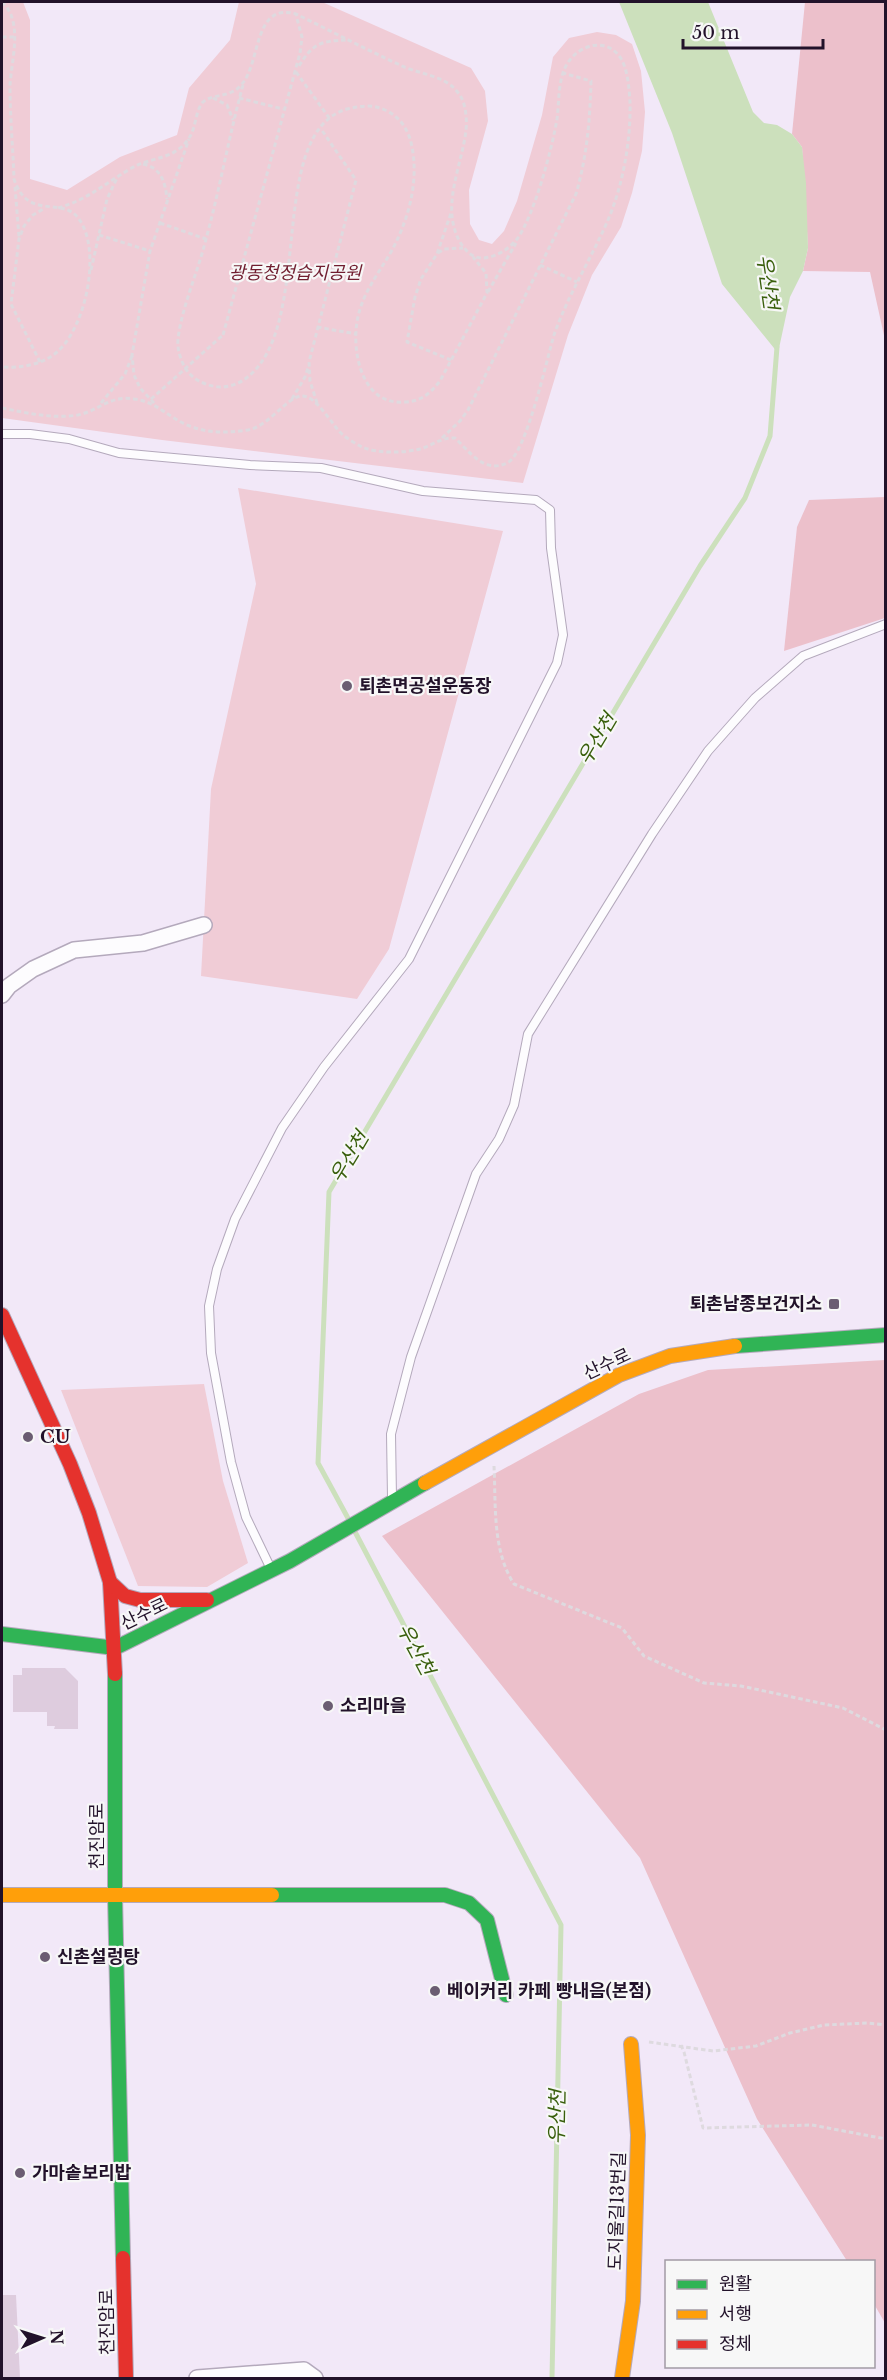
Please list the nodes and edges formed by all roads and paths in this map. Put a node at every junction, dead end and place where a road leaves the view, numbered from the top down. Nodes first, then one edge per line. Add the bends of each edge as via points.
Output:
1 (2, 2) edge
2 (296, 14) junction
3 (15, 37) junction
4 (2, 38) edge
5 (349, 40) junction
6 (295, 71) junction
7 (563, 73) junction
8 (243, 83) junction
9 (212, 97) junction
10 (239, 98) junction
11 (284, 110) junction
12 (330, 119) junction
13 (234, 121) junction
14 (321, 129) junction
15 (190, 137) junction
16 (141, 164) junction
17 (118, 176) junction
18 (14, 179) junction
19 (168, 201) junction
20 (45, 207) junction
21 (58, 208) junction
22 (452, 208) junction
23 (160, 223) junction
24 (99, 235) junction
25 (19, 239) junction
26 (206, 239) junction
27 (517, 239) junction
28 (463, 248) junction
29 (150, 251) junction
30 (436, 254) junction
31 (473, 256) junction
32 (540, 265) junction
33 (90, 277) junction
34 (577, 282) junction
35 (487, 293) junction
36 (318, 327) junction
37 (356, 334) junction
38 (132, 354) junction
39 (451, 360) junction
40 (40, 362) junction
41 (309, 362) junction
42 (2, 365) edge
43 (185, 369) junction
44 (151, 399) junction
45 (291, 400) junction
46 (100, 404) junction
47 (155, 404) junction
48 (318, 405) junction
49 (2, 408) edge
50 (2, 434) edge
51 (438, 441) junction
52 (885, 624) edge
53 (204, 925) dead end
54 (2, 995) edge
55 (2, 1315) edge
56 (885, 1335) edge
57 (493, 1445) junction
58 (392, 1501) junction
59 (271, 1571) junction
60 (110, 1582) junction
61 (217, 1599) junction
62 (2, 1634) edge
63 (115, 1648) junction
64 (885, 1730) edge
65 (2, 1895) edge
66 (115, 1896) junction
67 (506, 1995) dead end
68 (885, 2025) edge
69 (631, 2044) joint
70 (681, 2045) junction
71 (885, 2139) edge
72 (126, 2379) edge
73 (197, 2379) edge
74 (315, 2379) edge
75 (622, 2379) edge

1 - 3 path
2 - 5 path
2 - 6 path via 302,37
2 - 8 path via 285,11 269,20
3 - 4 path
3 - 18 path via 10,86
5 - 6 path via 314,46
5 - 22 path via 402,67 446,83 462,99 467,127
6 - 11 path
6 - 12 path
7 - 27 path via 550,148 532,209
7 - 32 path via 591,81 588,142 583,170 566,217
7 - 34 path via 579,50 591,44 606,46 625,67 629,91 630,119 619,185 609,218
8 - 9 path via 233,92
8 - 10 path
9 - 13 path via 227,105
9 - 15 path via 203,102
10 - 11 path
10 - 13 path
11 - 43 path, bridge via 223,335
12 - 14 path
12 - 37 path via 356,107 383,109 404,125 414,156 414,183 405,222 360,304
13 - 26 path
14 - 36 path via 356,180
14 - 43 path via 313,140 296,195 281,317 265,358 253,373 228,387 204,383
15 - 16 path via 175,152
15 - 19 path
16 - 17 path
16 - 19 path via 160,173
17 - 21 path via 80,202
17 - 24 path via 107,199
18 - 20 path via 18,192 28,201
18 - 25 path
19 - 23 path
20 - 21 path
20 - 25 path via 24,226
21 - 33 path via 79,219 86,233
22 - 28 path via 453,225
22 - 30 path
23 - 26 path
23 - 29 path
24 - 29 path
24 - 33 path
25 - 40 path via 11,304
26 - 43 path via 178,343
27 - 31 path via 494,256
27 - 35 path
28 - 30 path via 444,249
28 - 31 path
29 - 38 path
30 - 39 path via 415,297 407,342
31 - 35 path via 486,273
32 - 34 path
32 - 51 path via 468,410
33 - 40 path via 83,308 70,336 57,352
34 - 51 path via 554,335 537,400 516,457 507,463 484,464 454,438
35 - 39 path
36 - 37 path
36 - 41 path
37 - 39 path via 365,380 373,393 384,400 421,399 432,392
38 - 44 path via 134,375
38 - 46 path via 125,374
40 - 42 path via 25,367
41 - 45 path
41 - 48 path
43 - 44 path, bridge
44 - 47 path
45 - 47 path via 272,418 251,429 222,432 191,428
45 - 48 path via 308,397
46 - 47 path via 132,398
46 - 49 path via 81,414 61,417
48 - 51 path via 343,435 363,447 382,452 404,451
50 - 59 lane via 69,439 119,453 321,468 423,491 536,500 550,510 563,634 557,663 409,959 324,1067 282,1128 235,1219 217,1269 209,1306 213,1364 231,1462 246,1516
52 - 58 lane via 802,656 755,698 708,751 528,1034 514,1105 499,1139 476,1174 411,1357 391,1434
53 - 54 street via 143,943 74,950 33,969
55 - 60 main road, 천진암로 via 70,1464
56 - 57 main road, 산수로 via 728,1347 670,1356 619,1375
57 - 58 main road, 산수로
57 - 64 path via 499,1546 514,1584 622,1628 644,1656 704,1683 741,1686 843,1707
58 - 59 main road, 산수로
59 - 61 main road, 산수로
60 - 61 main road via 125,1596 140,1600
60 - 63 main road, 천진암로
61 - 63 main road, 산수로
62 - 63 main road, 산수로
63 - 66 main road, 천진암로
65 - 66 main road
66 - 67 main road via 445,1895 469,1903 487,1920
66 - 72 main road, 천진암로
68 - 70 path via 824,2025 756,2046 713,2051
69 - 70 path via 635,2041
69 - 75 main road, 도지울길13번길 via 638,2135 633,2301
70 - 71 path via 703,2128 812,2125
73 - 74 street via 304,2370

